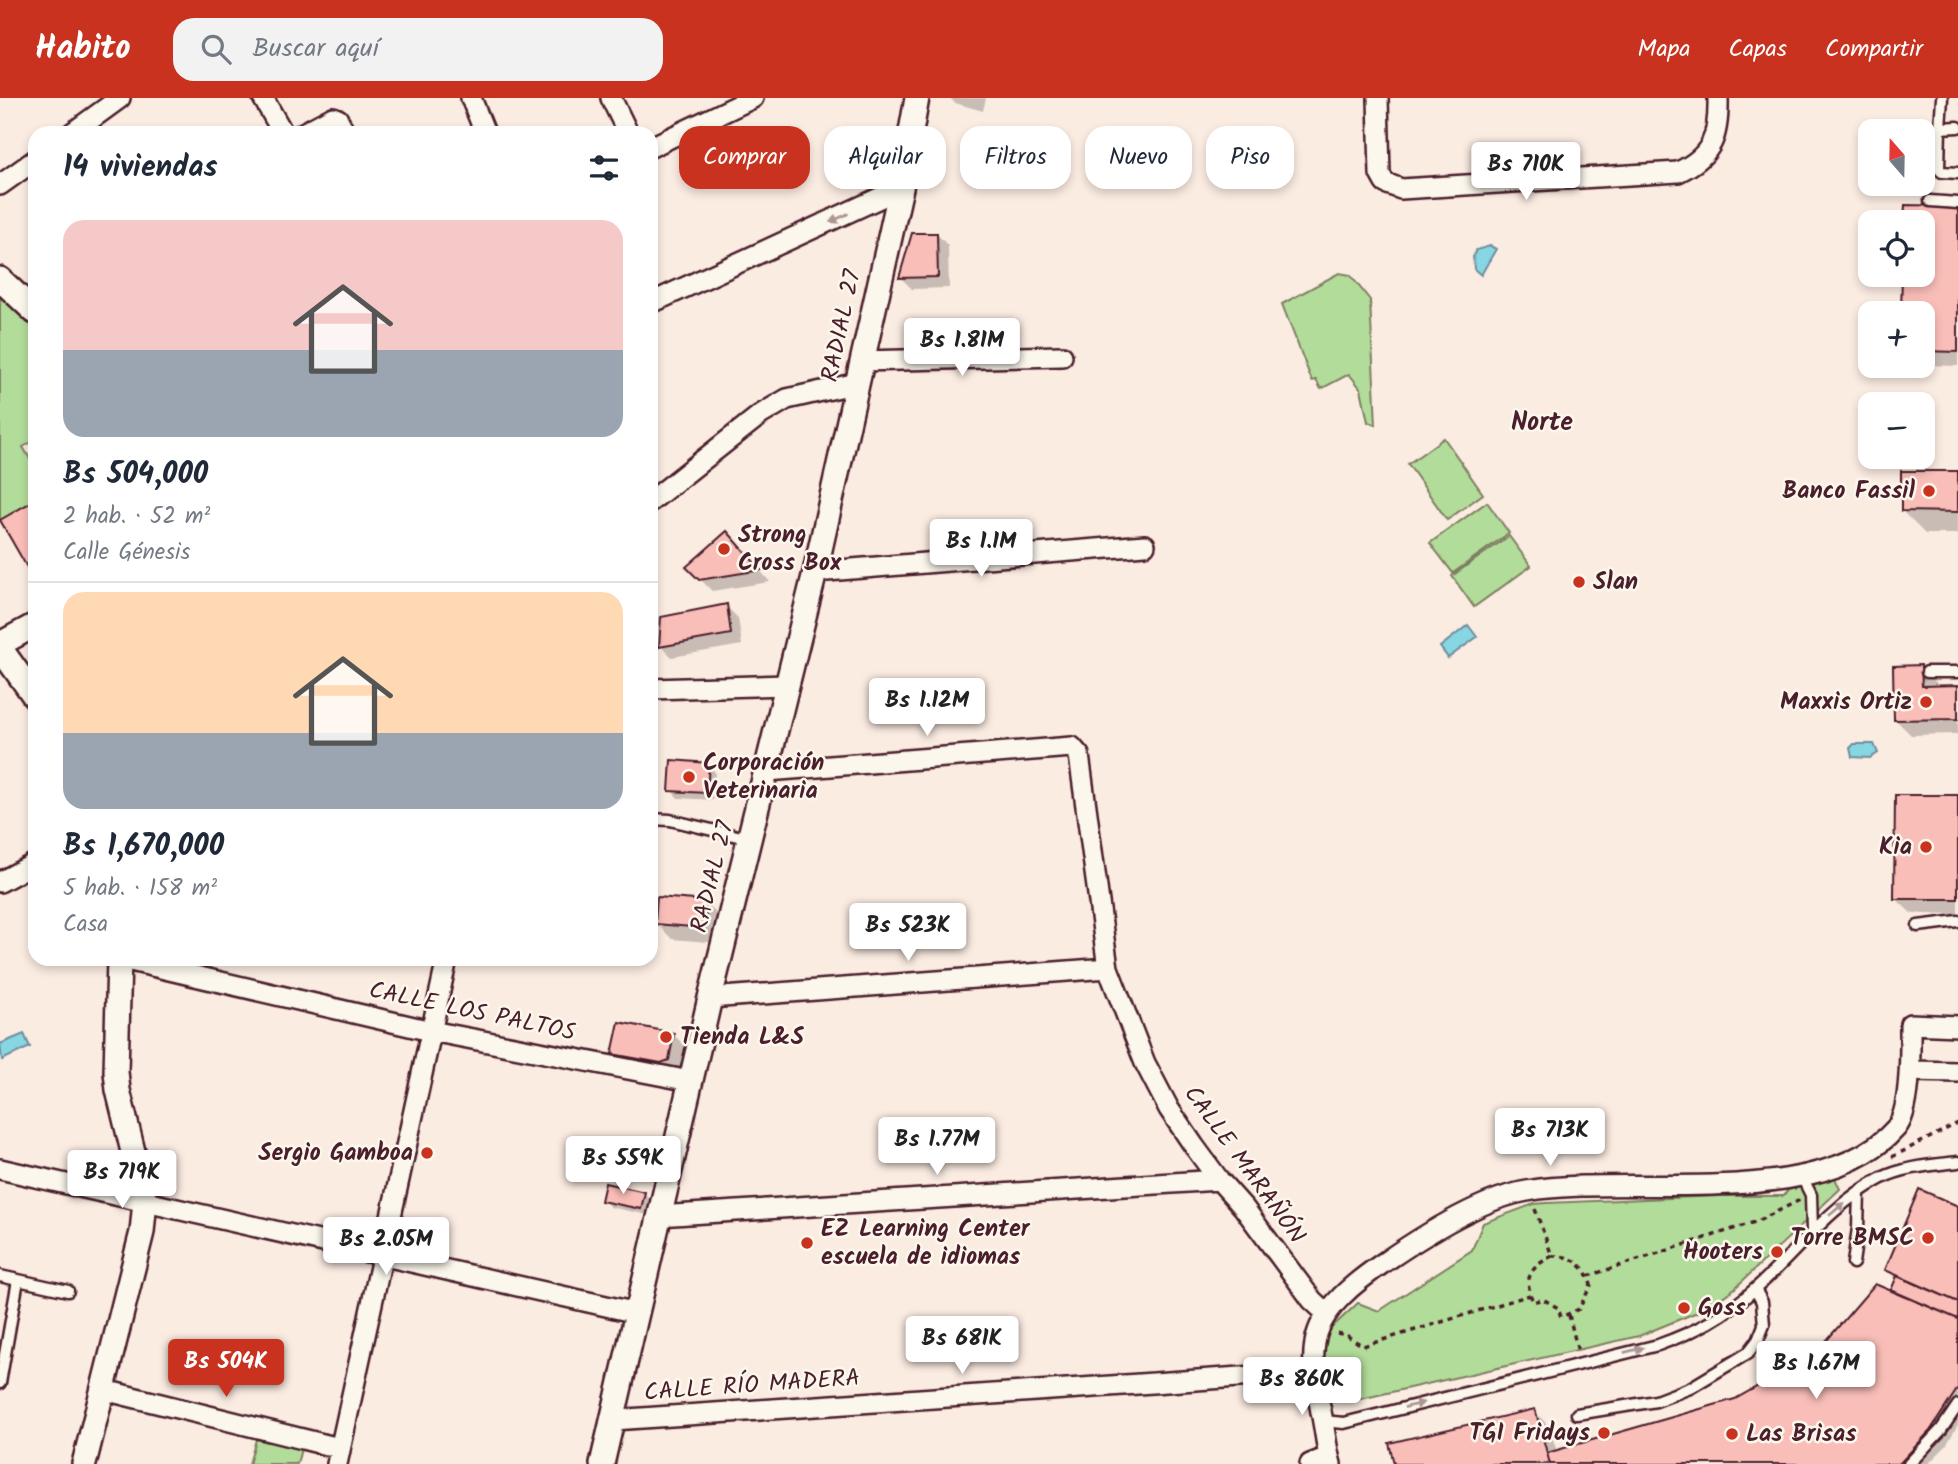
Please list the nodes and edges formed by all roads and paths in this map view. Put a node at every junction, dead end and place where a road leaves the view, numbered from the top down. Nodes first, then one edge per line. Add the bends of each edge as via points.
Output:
1 (120, 98) edge
2 (263, 98) edge
3 (471, 98) edge
4 (611, 98) edge
5 (753, 98) edge
6 (917, 98) edge
7 (1378, 98) edge
8 (1718, 98) edge
9 (1942, 98) edge
10 (339, 125) edge
11 (82, 126) edge
12 (279, 126) edge
13 (314, 126) edge
14 (482, 126) edge
15 (625, 126) edge
16 (912, 126) edge
17 (1958, 127) edge
18 (1940, 128) junction
19 (658, 144) edge
20 (28, 165) edge
21 (1958, 173) edge
22 (0, 185) edge
23 (899, 189) edge
24 (901, 189) edge
25 (1930, 201) dead end
26 (1958, 202) edge
27 (0, 279) edge
28 (658, 300) edge
29 (28, 305) edge
30 (1062, 356) dead end
31 (861, 360) junction
32 (857, 383) junction
33 (658, 495) edge
34 (1145, 545) dead end
35 (815, 572) junction
36 (28, 629) edge
37 (0, 646) edge
38 (1927, 671) dead end
39 (1958, 673) edge
40 (786, 685) junction
41 (28, 687) edge
42 (658, 689) edge
43 (767, 772) junction
44 (658, 819) edge
45 (750, 839) junction
46 (28, 867) edge
47 (0, 882) edge
48 (1958, 921) edge
49 (1918, 926) dead end
50 (120, 966) edge
51 (150, 966) edge
52 (445, 966) edge
53 (1108, 968) junction
54 (710, 998) junction
55 (1958, 1026) edge
56 (431, 1031) junction
57 (1910, 1071) junction
58 (1958, 1072) edge
59 (690, 1081) junction
60 (1958, 1123) edge
61 (1882, 1161) dead end
62 (1958, 1162) edge
63 (0, 1169) edge
64 (1219, 1180) junction
65 (1806, 1186) junction
66 (1529, 1190) junction
67 (1859, 1192) junction
68 (145, 1201) junction
69 (659, 1216) junction
70 (1812, 1231) junction
71 (383, 1255) junction
72 (1552, 1256) junction
73 (1853, 1263) dead end
74 (0, 1276) edge
75 (1588, 1276) junction
76 (18, 1280) junction
77 (1755, 1289) junction
78 (68, 1291) dead end
79 (1530, 1295) junction
80 (637, 1313) junction
81 (1569, 1314) junction
82 (1328, 1323) junction
83 (1582, 1363) junction
84 (1314, 1372) junction
85 (0, 1383) edge
86 (104, 1390) junction
87 (1958, 1405) edge
88 (1577, 1414) dead end
89 (613, 1420) junction
90 (1323, 1421) junction
91 (338, 1456) edge
92 (1330, 1460) edge
93 (84, 1464) edge
94 (603, 1464) edge
95 (1310, 1464) edge
96 (1909, 1464) edge

1 - 11 street
2 - 12 street
3 - 14 street
4 - 15 street
5 - 19 street
6 - 16 street, RADIAL 27
7 - 8 street via 1380,174 1385,183 1401,189 1678,172 1708,152 1716,132
9 - 18 lane
10 - 13 street via 327,118
17 - 18 lane
18 - 21 lane via 1939,169
20 - 22 street
23 -> 28 street
24 - 31 street, RADIAL 27
25 - 26 lane
27 - 29 street
30 - 31 street
31 - 32 street, RADIAL 27
32 - 33 street via 788,399 760,415
32 - 35 street, RADIAL 27
34 - 35 street
35 - 40 street, RADIAL 27
36 - 37 street
37 - 41 street
38 - 39 lane
40 - 42 street
40 - 43 street, RADIAL 27
43 - 45 street, RADIAL 27
43 - 53 street, CALLE MARAÑÓN via 1072,747 1079,755
44 - 45 lane
45 - 54 street, RADIAL 27
46 - 47 street
48 - 49 lane
50 - 68 street via 116,1072
51 - 56 street, CALLE LOS PALTOS
52 - 56 street
53 - 54 street
53 - 64 street, CALLE MARAÑÓN via 1163,1097
54 - 59 street, RADIAL 27
55 - 57 street via 1910,1024
56 - 59 street, CALLE LOS PALTOS
56 - 71 street
57 - 58 street
57 - 65 street via 1898,1127
59 - 69 street, RADIAL 27
60 - 61 path
62 - 67 lane via 1898,1172
63 - 68 street
64 - 69 street
64 - 82 street, CALLE MARAÑÓN
65 - 66 street via 1762,1182
65 - 70 lane
65 - 75 path via 1758,1221
66 - 72 path
66 - 82 street via 1484,1205 1412,1243 1340,1297
70 -> 67 lane
67 - 73 lane
68 - 71 street
68 - 86 street via 142,1232
69 - 80 street, RADIAL 27
70 - 77 lane
71 - 80 street
71 - 91 street
72 - 75 path via 1565,1256 1581,1265
72 - 79 path via 1535,1266
74 - 76 lane
75 - 81 path via 1587,1297
76 - 78 lane
76 - 85 lane
83 -> 77 lane via 1689,1334
77 - 88 lane via 1762,1302 1763,1325 1748,1353 1690,1388 1656,1401
79 - 81 path via 1533,1302 1543,1299 1558,1308 1561,1317
79 - 82 path via 1363,1346
80 - 89 street, RADIAL 27
81 - 83 path
82 - 84 street via 1315,1342
90 -> 83 lane via 1344,1423
84 - 89 street, CALLE RÍO MADERA
84 - 90 street
86 - 91 street
86 - 93 street
87 - 96 lane
89 - 94 street, RADIAL 27
90 - 92 street
92 - 95 street

